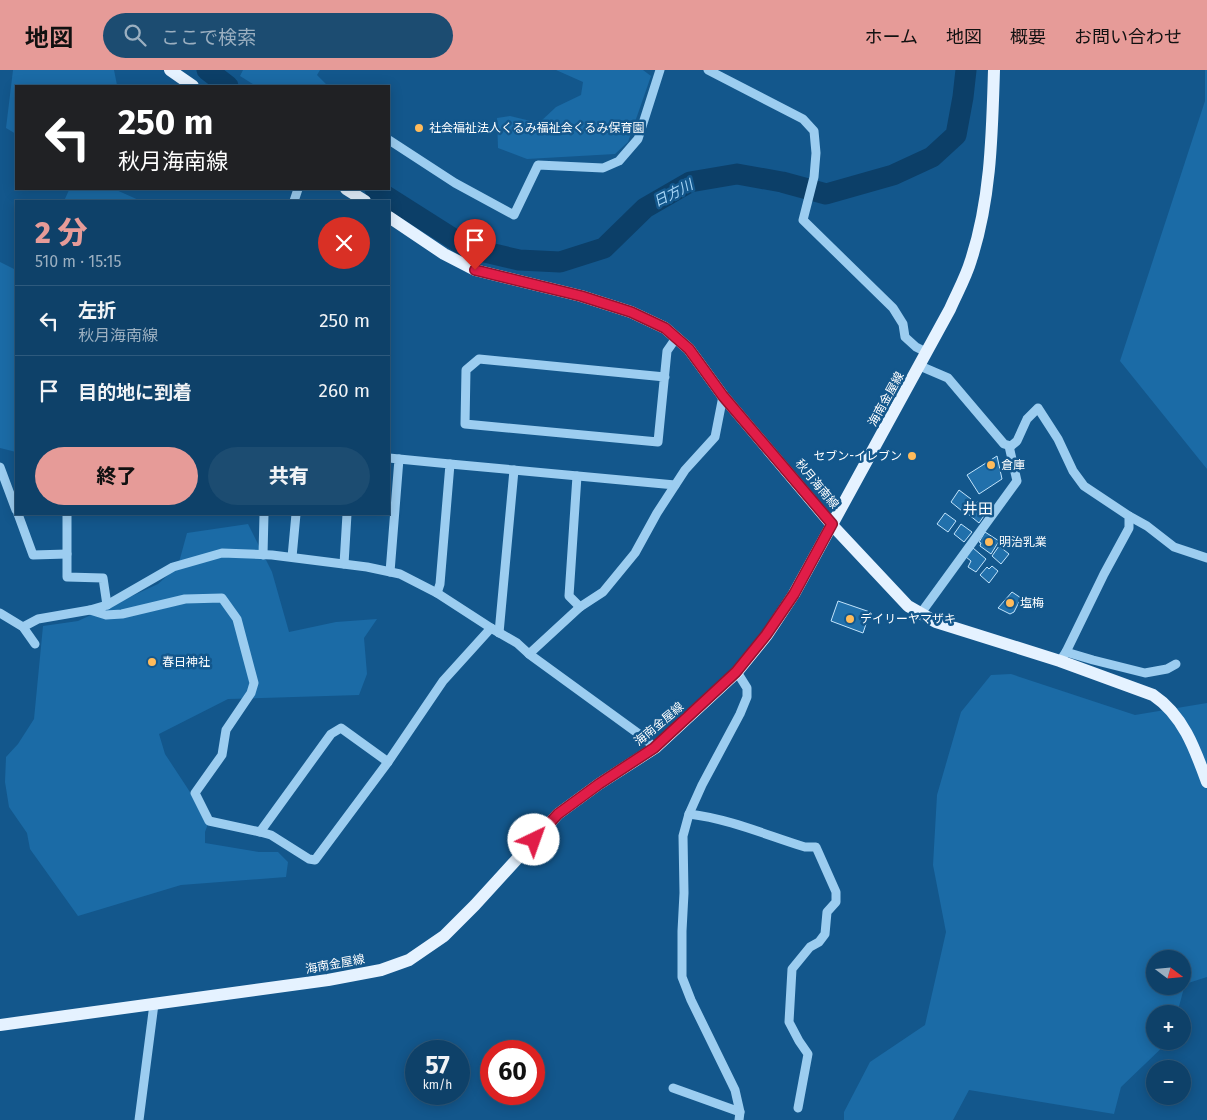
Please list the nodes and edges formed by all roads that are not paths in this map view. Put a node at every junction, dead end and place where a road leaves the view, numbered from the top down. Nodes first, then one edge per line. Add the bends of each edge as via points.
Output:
1 (170, 70) edge
2 (660, 70) edge
3 (708, 70) edge
4 (994, 70) edge
5 (192, 85) edge
6 (390, 141) edge
7 (348, 190) edge
8 (363, 200) edge
9 (390, 218) edge
10 (676, 338) junction
11 (926, 352) junction
12 (920, 366) junction
13 (665, 377) junction
14 (723, 396) junction
15 (1009, 446) junction
16 (390, 458) edge
17 (399, 459) junction
18 (450, 464) junction
19 (0, 467) edge
20 (514, 470) junction
21 (577, 476) junction
22 (675, 485) junction
23 (15, 507) edge
24 (18, 515) edge
25 (67, 515) edge
26 (264, 515) edge
27 (296, 515) edge
28 (347, 515) edge
29 (1129, 516) junction
30 (832, 524) junction
31 (67, 554) junction
32 (263, 555) junction
33 (292, 557) junction
34 (1207, 558) edge
35 (344, 564) junction
36 (390, 572) junction
37 (437, 593) junction
38 (107, 605) junction
39 (580, 607) junction
40 (90, 610) junction
41 (0, 613) edge
42 (921, 613) junction
43 (23, 627) junction
44 (495, 631) junction
45 (35, 644) dead end
46 (529, 654) junction
47 (1063, 657) junction
48 (1176, 664) dead end
49 (736, 672) junction
50 (654, 748) junction
51 (388, 762) junction
52 (1207, 782) edge
53 (689, 814) junction
54 (260, 832) junction
55 (154, 1004) junction
56 (0, 1025) edge
57 (673, 1088) dead end
58 (798, 1108) dead end
59 (740, 1116) edge
60 (139, 1120) edge

1 - 5 main road
2 - 6 street via 638,139 619,161 603,168 538,164 514,215 455,183
3 - 11 street via 803,119 814,131 816,153 803,220 881,295 903,324 905,337
4 - 11 main road, 海南金屋線 via 991,148 982,216 971,261 950,310
7 - 8 main road
9 - 10 main road, 秋月海南線 via 444,254 475,270 631,312 665,328
10 - 13 street via 667,351
10 - 14 main road, 秋月海南線 via 689,349
11 - 12 main road, 海南金屋線
12 - 15 street via 948,378
12 - 30 main road, 海南金屋線
13 - 13 street via 658,442 465,424 466,370 478,359
14 - 22 street via 715,437
14 - 30 main road, 秋月海南線
15 - 29 street via 1017,441 1027,419 1038,408 1084,486
15 - 42 street via 1016,481
16 - 17 street
17 - 18 street
17 - 36 street
18 - 20 street
18 - 37 street
19 - 23 street
20 - 21 street
20 - 44 street
21 - 22 street
21 - 39 street via 569,596
22 - 39 street via 635,553 603,592
24 - 31 street via 33,555
25 - 31 street
26 - 32 street
27 - 33 street
28 - 35 street
29 - 34 street via 1174,547
29 - 47 street via 1129,528
30 - 42 main road, 秋月海南線 via 908,606
30 - 49 main road, 海南金屋線 via 794,594
31 - 38 street via 67,577 103,578
32 - 33 street
32 - 38 street via 222,553 173,567
33 - 35 street
35 - 36 street
36 - 37 street
37 - 44 street
38 - 40 street
39 - 46 street
40 - 43 street via 38,619
40 - 54 street via 106,615 122,614 185,599 222,598 237,619 254,684 226,730 222,755 195,793 209,821
41 - 43 street
42 - 47 main road, 秋月海南線 via 936,622
43 - 45 street
44 - 46 street
44 - 51 street via 443,681
46 - 50 street
47 - 48 street via 1093,660 1145,673
47 - 52 main road, 秋月海南線 via 1153,695 1166,704 1182,724
49 - 50 main road, 海南金屋線
49 - 53 street via 747,688 747,697
50 - 55 main road, 海南金屋線 via 558,814 476,906 444,936 409,960 381,970 328,980
51 - 54 street via 315,860
51 - 54 street via 341,728 331,734
53 - 58 street via 710,816 804,847 816,847 836,892 836,902 827,912 826,934 792,969 789,1022 808,1054
53 - 59 street via 683,836 682,976 735,1090
55 - 56 main road, 海南金屋線
55 - 60 street
57 - 59 street

